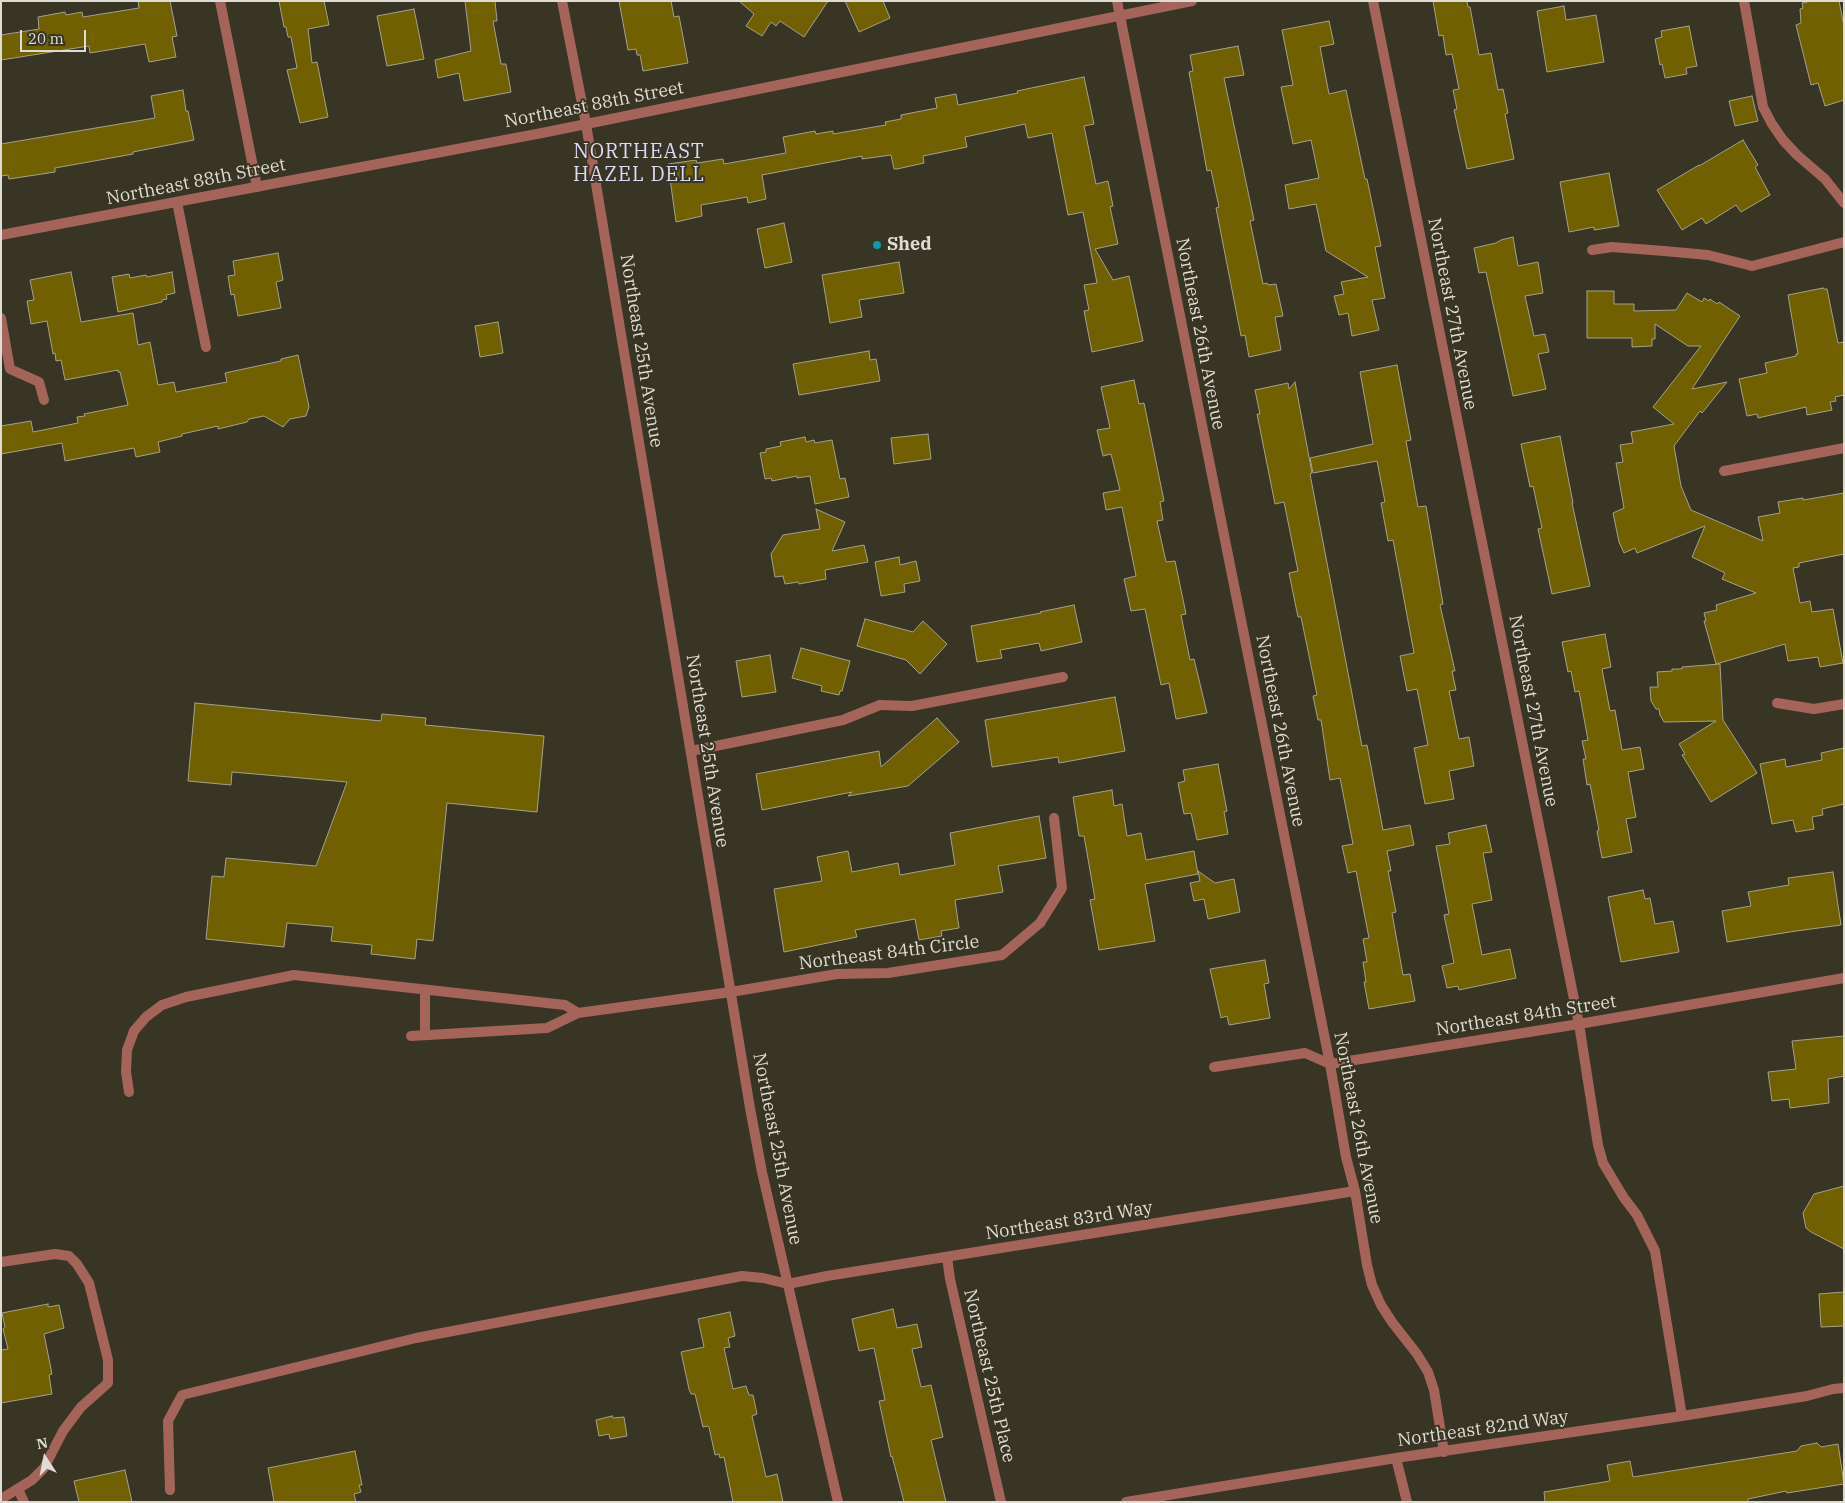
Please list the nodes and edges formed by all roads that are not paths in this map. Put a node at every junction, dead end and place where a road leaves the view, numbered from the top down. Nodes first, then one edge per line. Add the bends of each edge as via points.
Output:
1 (220, 1) edge
2 (562, 1) edge
3 (1117, 1) edge
4 (1192, 1) edge
5 (1373, 1) edge
6 (1744, 1) edge
7 (1120, 16) junction
8 (586, 124) junction
9 (257, 187) junction
10 (177, 202) junction
11 (1844, 203) edge
12 (1, 235) edge
13 (1844, 242) edge
14 (1592, 250) dead end
15 (1, 318) edge
16 (206, 347) dead end
17 (44, 400) dead end
18 (1844, 448) edge
19 (1724, 471) dead end
20 (1063, 677) dead end
21 (1777, 703) dead end
22 (1844, 704) edge
23 (691, 751) junction
24 (1054, 818) dead end
25 (1844, 978) edge
26 (425, 990) junction
27 (731, 992) junction
28 (578, 1013) junction
29 (1579, 1024) junction
30 (424, 1035) junction
31 (411, 1036) dead end
32 (1330, 1064) junction
33 (1214, 1067) dead end
34 (129, 1092) dead end
35 (1355, 1191) junction
36 (947, 1257) junction
37 (1, 1262) edge
38 (788, 1284) junction
39 (1844, 1388) edge
40 (1682, 1416) junction
41 (1444, 1452) junction
42 (1396, 1458) junction
43 (18, 1489) junction
44 (170, 1490) dead end
45 (1, 1499) edge
46 (24, 1502) edge
47 (838, 1502) edge
48 (1002, 1502) edge
49 (1126, 1502) edge
50 (1407, 1502) edge

1 - 9 street
2 - 8 street, Northeast 25th Avenue
3 - 7 street, Northeast 26th Avenue
4 - 7 street, Northeast 88th Street
5 - 29 street, Northeast 27th Avenue
6 - 11 street via 1763,107 1783,140 1825,179
7 - 8 street, Northeast 88th Street
7 - 32 street, Northeast 26th Avenue
8 - 9 street, Northeast 88th Street
8 - 23 street, Northeast 25th Avenue
9 - 10 street, Northeast 88th Street
10 - 12 street, Northeast 88th Street
10 - 16 street
13 - 14 street via 1752,266 1708,255 1612,247
15 - 17 street via 10,369 39,382
18 - 19 street
20 - 23 street via 912,706 880,705 843,720
21 - 22 street via 1814,709
23 - 27 street, Northeast 25th Avenue
24 - 27 street, Northeast 84th Circle via 1062,888 1040,923 1002,954 888,973 838,974
25 - 29 street, Northeast 84th Street
26 - 28 street via 565,1005
26 - 30 street
26 - 34 street via 294,976 186,997 162,1005 134,1031 127,1050
27 - 28 street, Northeast 84th Circle
27 - 38 street, Northeast 25th Avenue via 762,1172
28 - 30 street via 547,1028
29 - 32 street, Northeast 84th Street
29 - 40 street, Northeast 27th Avenue via 1598,1145 1604,1163 1655,1251
30 - 31 street
32 - 33 street via 1305,1053
32 - 35 street, Northeast 26th Avenue
35 - 36 street, Northeast 83rd Way
35 - 41 street, Northeast 26th Avenue via 1372,1285 1385,1311 1428,1372
36 - 38 street, Northeast 83rd Way
36 - 48 street, Northeast 25th Place
37 - 43 street via 55,1254 68,1256 77,1264 89,1283 108,1360 108,1383 89,1398 63,1431 44,1468
38 - 44 street via 742,1276 416,1338 182,1395 168,1421
38 - 47 street, Northeast 25th Avenue
39 - 40 street, Northeast 82nd Way
40 - 41 street, Northeast 82nd Way
41 - 42 street, Northeast 82nd Way
42 - 49 street, Northeast 82nd Way
42 - 50 street
43 - 45 street
43 - 46 street

